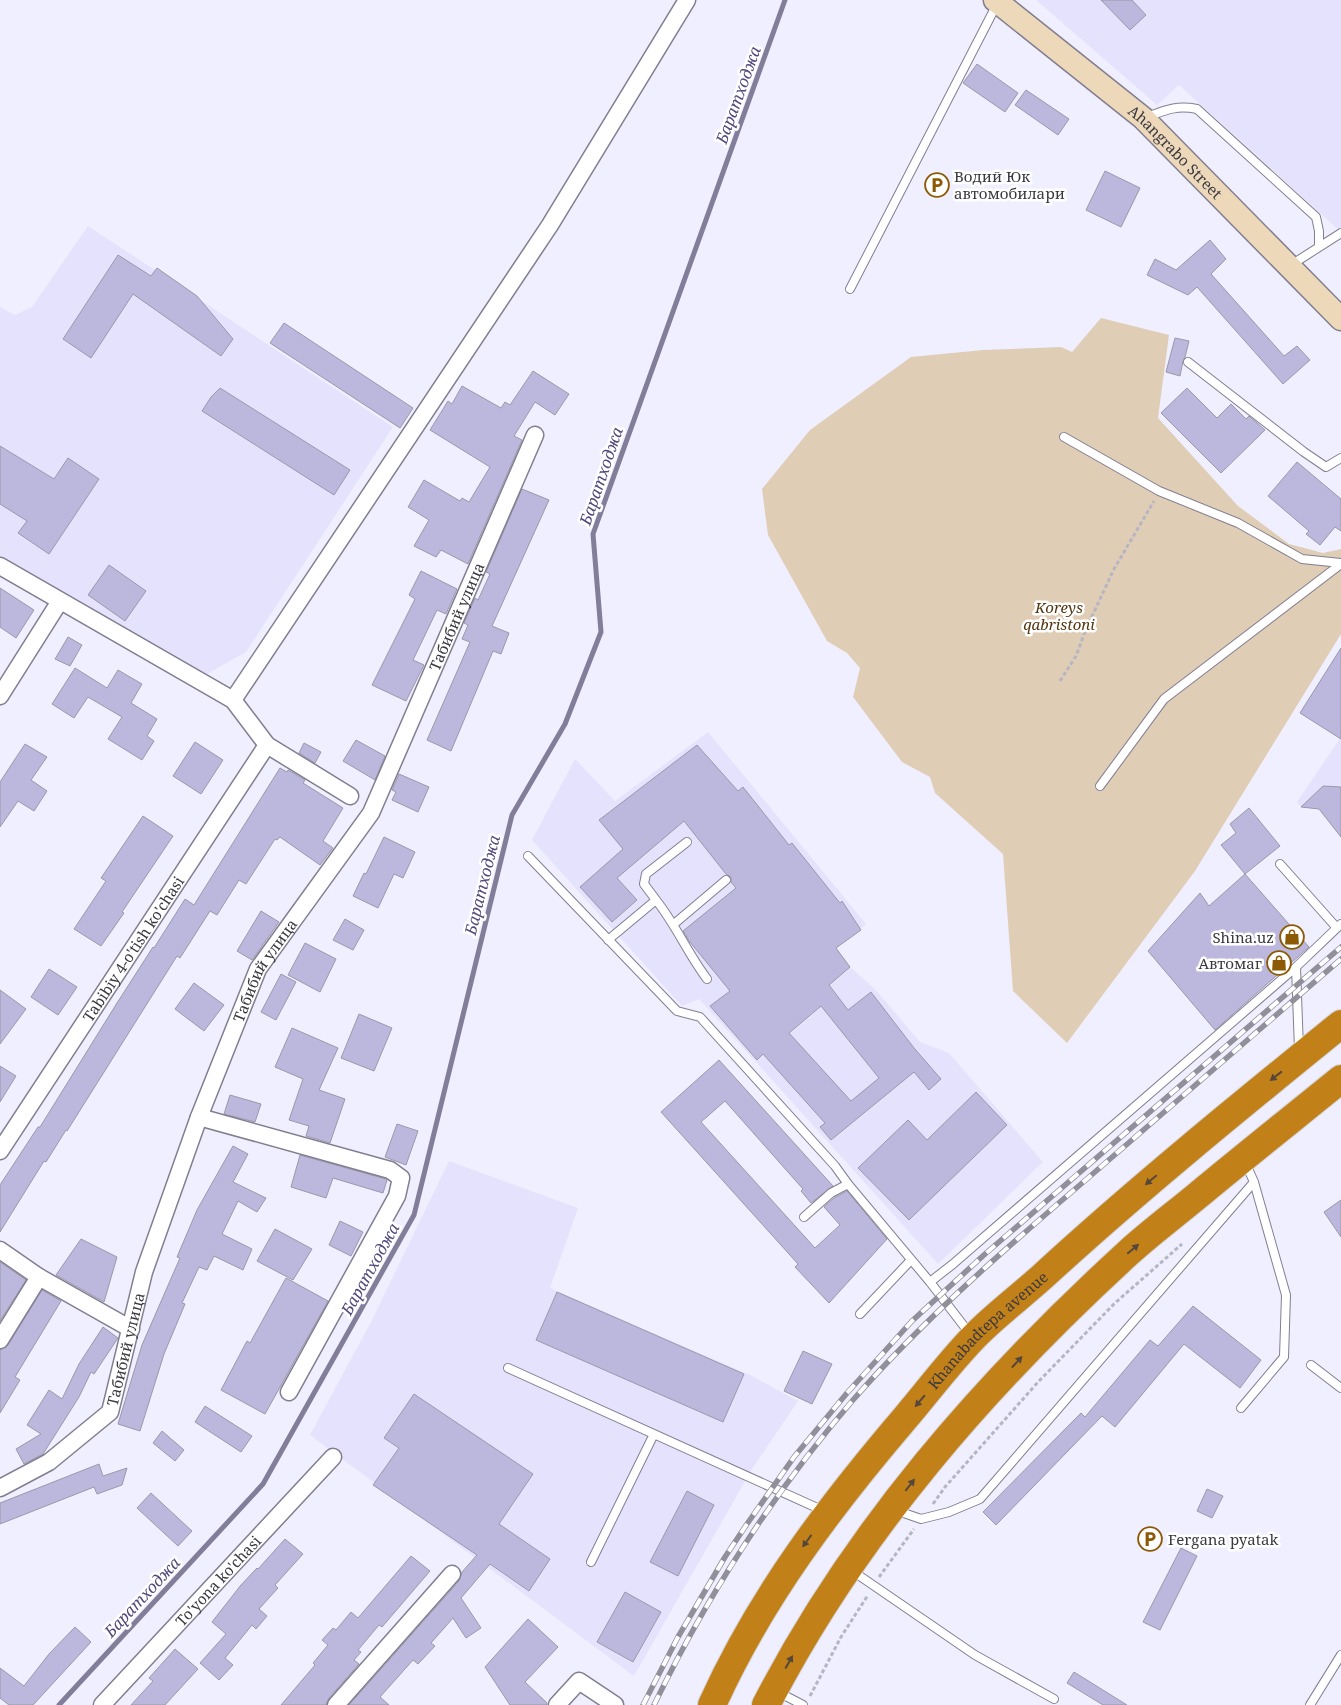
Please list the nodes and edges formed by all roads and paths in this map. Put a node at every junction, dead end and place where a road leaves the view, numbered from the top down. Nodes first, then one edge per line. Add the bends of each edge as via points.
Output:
1 (687, 0) edge
2 (996, 1) edge
3 (1143, 118) junction
4 (1341, 232) edge
5 (1319, 247) junction
6 (1289, 266) junction
7 (850, 289) dead end
8 (1341, 319) edge
9 (1188, 362) dead end
10 (536, 435) dead end
11 (1064, 437) dead end
12 (1341, 458) edge
13 (1159, 492) junction
14 (1341, 563) edge
15 (0, 566) edge
16 (60, 600) junction
17 (1060, 681) dead end
18 (0, 696) edge
19 (233, 700) junction
20 (267, 745) junction
21 (1100, 786) dead end
22 (350, 796) dead end
23 (687, 842) dead end
24 (528, 856) dead end
25 (1280, 864) dead end
26 (726, 880) dead end
27 (656, 900) junction
28 (674, 924) junction
29 (1339, 926) edge
30 (608, 940) junction
31 (1296, 967) junction
32 (707, 979) dead end
33 (1341, 1024) edge
34 (1299, 1058) junction
35 (1341, 1079) edge
36 (199, 1117) junction
37 (0, 1151) edge
38 (1249, 1170) junction
39 (848, 1184) junction
40 (804, 1217) dead end
41 (1188, 1239) dead end
42 (0, 1250) edge
43 (911, 1260) junction
44 (39, 1277) junction
45 (930, 1282) junction
46 (1018, 1299) junction
47 (860, 1314) dead end
48 (1048, 1328) junction
49 (131, 1329) junction
50 (973, 1338) junction
51 (0, 1340) edge
52 (1311, 1365) dead end
53 (508, 1368) dead end
54 (1341, 1388) edge
55 (289, 1392) dead end
56 (1241, 1408) dead end
57 (654, 1434) junction
58 (333, 1457) dead end
59 (0, 1488) edge
60 (891, 1509) junction
61 (828, 1513) junction
62 (922, 1519) junction
63 (592, 1562) dead end
64 (847, 1567) junction
65 (452, 1574) dead end
66 (874, 1586) junction
67 (1341, 1655) edge
68 (810, 1696) dead end
69 (770, 1698) edge
70 (1054, 1699) dead end
71 (102, 1705) edge
72 (336, 1705) edge
73 (557, 1705) edge
74 (615, 1705) edge
75 (712, 1705) edge
76 (803, 1705) edge
77 (1310, 1705) edge

1 - 19 street via 550,225
2 - 3 main road, Ahangrabo Street
2 - 7 lane
3 - 5 lane via 1184,106 1197,110 1316,217
3 - 6 main road, Ahangrabo Street
4 - 5 lane
5 - 6 lane
6 - 8 main road, Ahangrabo Street
9 - 12 lane via 1326,467
10 - 36 street, Табибий улица via 371,813 258,969
11 - 13 lane
13 - 14 lane via 1238,523 1302,559
13 - 17 path via 1114,569 1076,656
14 - 21 lane via 1164,698
15 - 16 street
16 - 18 street
16 - 19 street
19 - 20 street
20 - 22 street
20 - 37 street, Tabibiy 4-o'tish ko'chasi
23 - 27 lane via 646,874 644,884
24 - 30 lane
25 - 29 lane
26 - 28 lane
27 - 28 lane
27 - 30 lane
28 - 32 lane via 693,961
29 - 31 lane
30 - 39 lane via 677,1012 700,1017
31 - 34 lane
31 - 45 lane
33 - 34 highway, Khanabadtepa avenue
34 -> 46 highway, Khanabadtepa avenue via 1104,1220
35 - 38 highway
36 - 49 street, Табибий улица via 144,1272
36 - 55 street via 390,1170 401,1178 397,1196
48 -> 38 highway via 1130,1252
38 - 56 lane via 1286,1295 1284,1357
38 - 62 lane via 980,1499
39 - 40 lane via 831,1192
39 - 43 lane
41 - 62 path via 1115,1303 1039,1381
42 - 44 street
43 - 45 lane
43 - 47 lane
44 - 49 street
44 - 51 street
45 - 50 lane
46 - 48 highway
46 - 50 highway, Khanabadtepa avenue
60 -> 48 highway via 962,1422
49 - 59 street, Табибий улица via 110,1412 49,1462
50 -> 61 highway, Khanabadtepa avenue via 862,1468
52 - 54 lane
53 - 57 lane
57 - 61 lane
57 - 63 lane
58 - 71 street, To'yona ko'chasi
60 - 62 lane
60 - 64 highway
61 -> 75 highway, Khanabadtepa avenue via 767,1601
62 - 66 path
64 - 66 lane
69 -> 64 highway
65 - 72 street
66 - 68 path via 841,1637
66 - 70 lane via 975,1655
67 - 77 lane
69 - 76 lane
73 - 74 street via 579,1681

